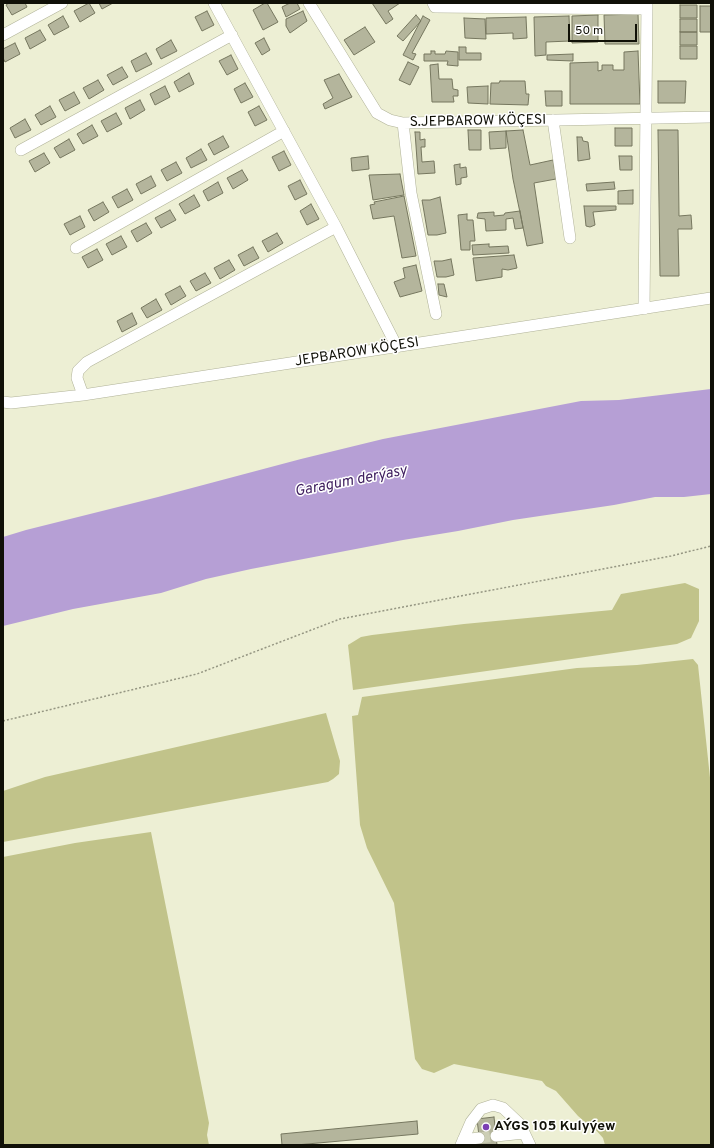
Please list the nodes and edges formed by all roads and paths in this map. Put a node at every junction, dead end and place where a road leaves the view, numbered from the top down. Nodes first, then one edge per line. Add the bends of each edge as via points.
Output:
1 (62, 3) edge
2 (214, 3) edge
3 (308, 3) edge
4 (433, 3) edge
5 (647, 6) edge
6 (232, 34) junction
7 (3, 35) edge
8 (711, 117) edge
9 (646, 118) junction
10 (553, 120) junction
11 (403, 123) junction
12 (284, 131) junction
13 (21, 150) dead end
14 (336, 227) junction
15 (570, 238) dead end
16 (76, 248) dead end
17 (711, 298) edge
18 (644, 309) junction
19 (436, 314) dead end
20 (397, 346) junction
21 (83, 395) junction
22 (3, 402) edge
23 (711, 546) edge
24 (3, 720) edge
25 (524, 1133) junction
26 (496, 1136) tunnel mouth
27 (479, 1138) tunnel mouth
28 (462, 1142) edge
29 (530, 1145) edge

1 - 7 street
2 - 6 street
3 - 11 street, S.JEPBAROW KÖÇESI via 377,113
4 - 5 street via 435,7
5 - 9 street
6 - 12 street
6 - 13 street
8 - 9 street, S.JEPBAROW KÖÇESI
9 - 10 street, S.JEPBAROW KÖÇESI
9 - 18 street
10 - 11 street, S.JEPBAROW KÖÇESI
10 - 15 street
11 - 19 street via 411,193
12 - 14 street
12 - 16 street
14 - 20 street
14 - 21 street via 87,362 78,371 77,378
17 - 18 street, JEPBAROW KÖÇESI
18 - 20 street, JEPBAROW KÖÇESI
20 - 21 street, JEPBAROW KÖÇESI
21 - 22 street, JEPBAROW KÖÇESI
23 - 24 path via 671,556 340,619 197,674
25 - 26 street
25 - 28 street via 520,1124 502,1108 493,1105 482,1109 470,1122
25 - 29 street
27 - 28 street

